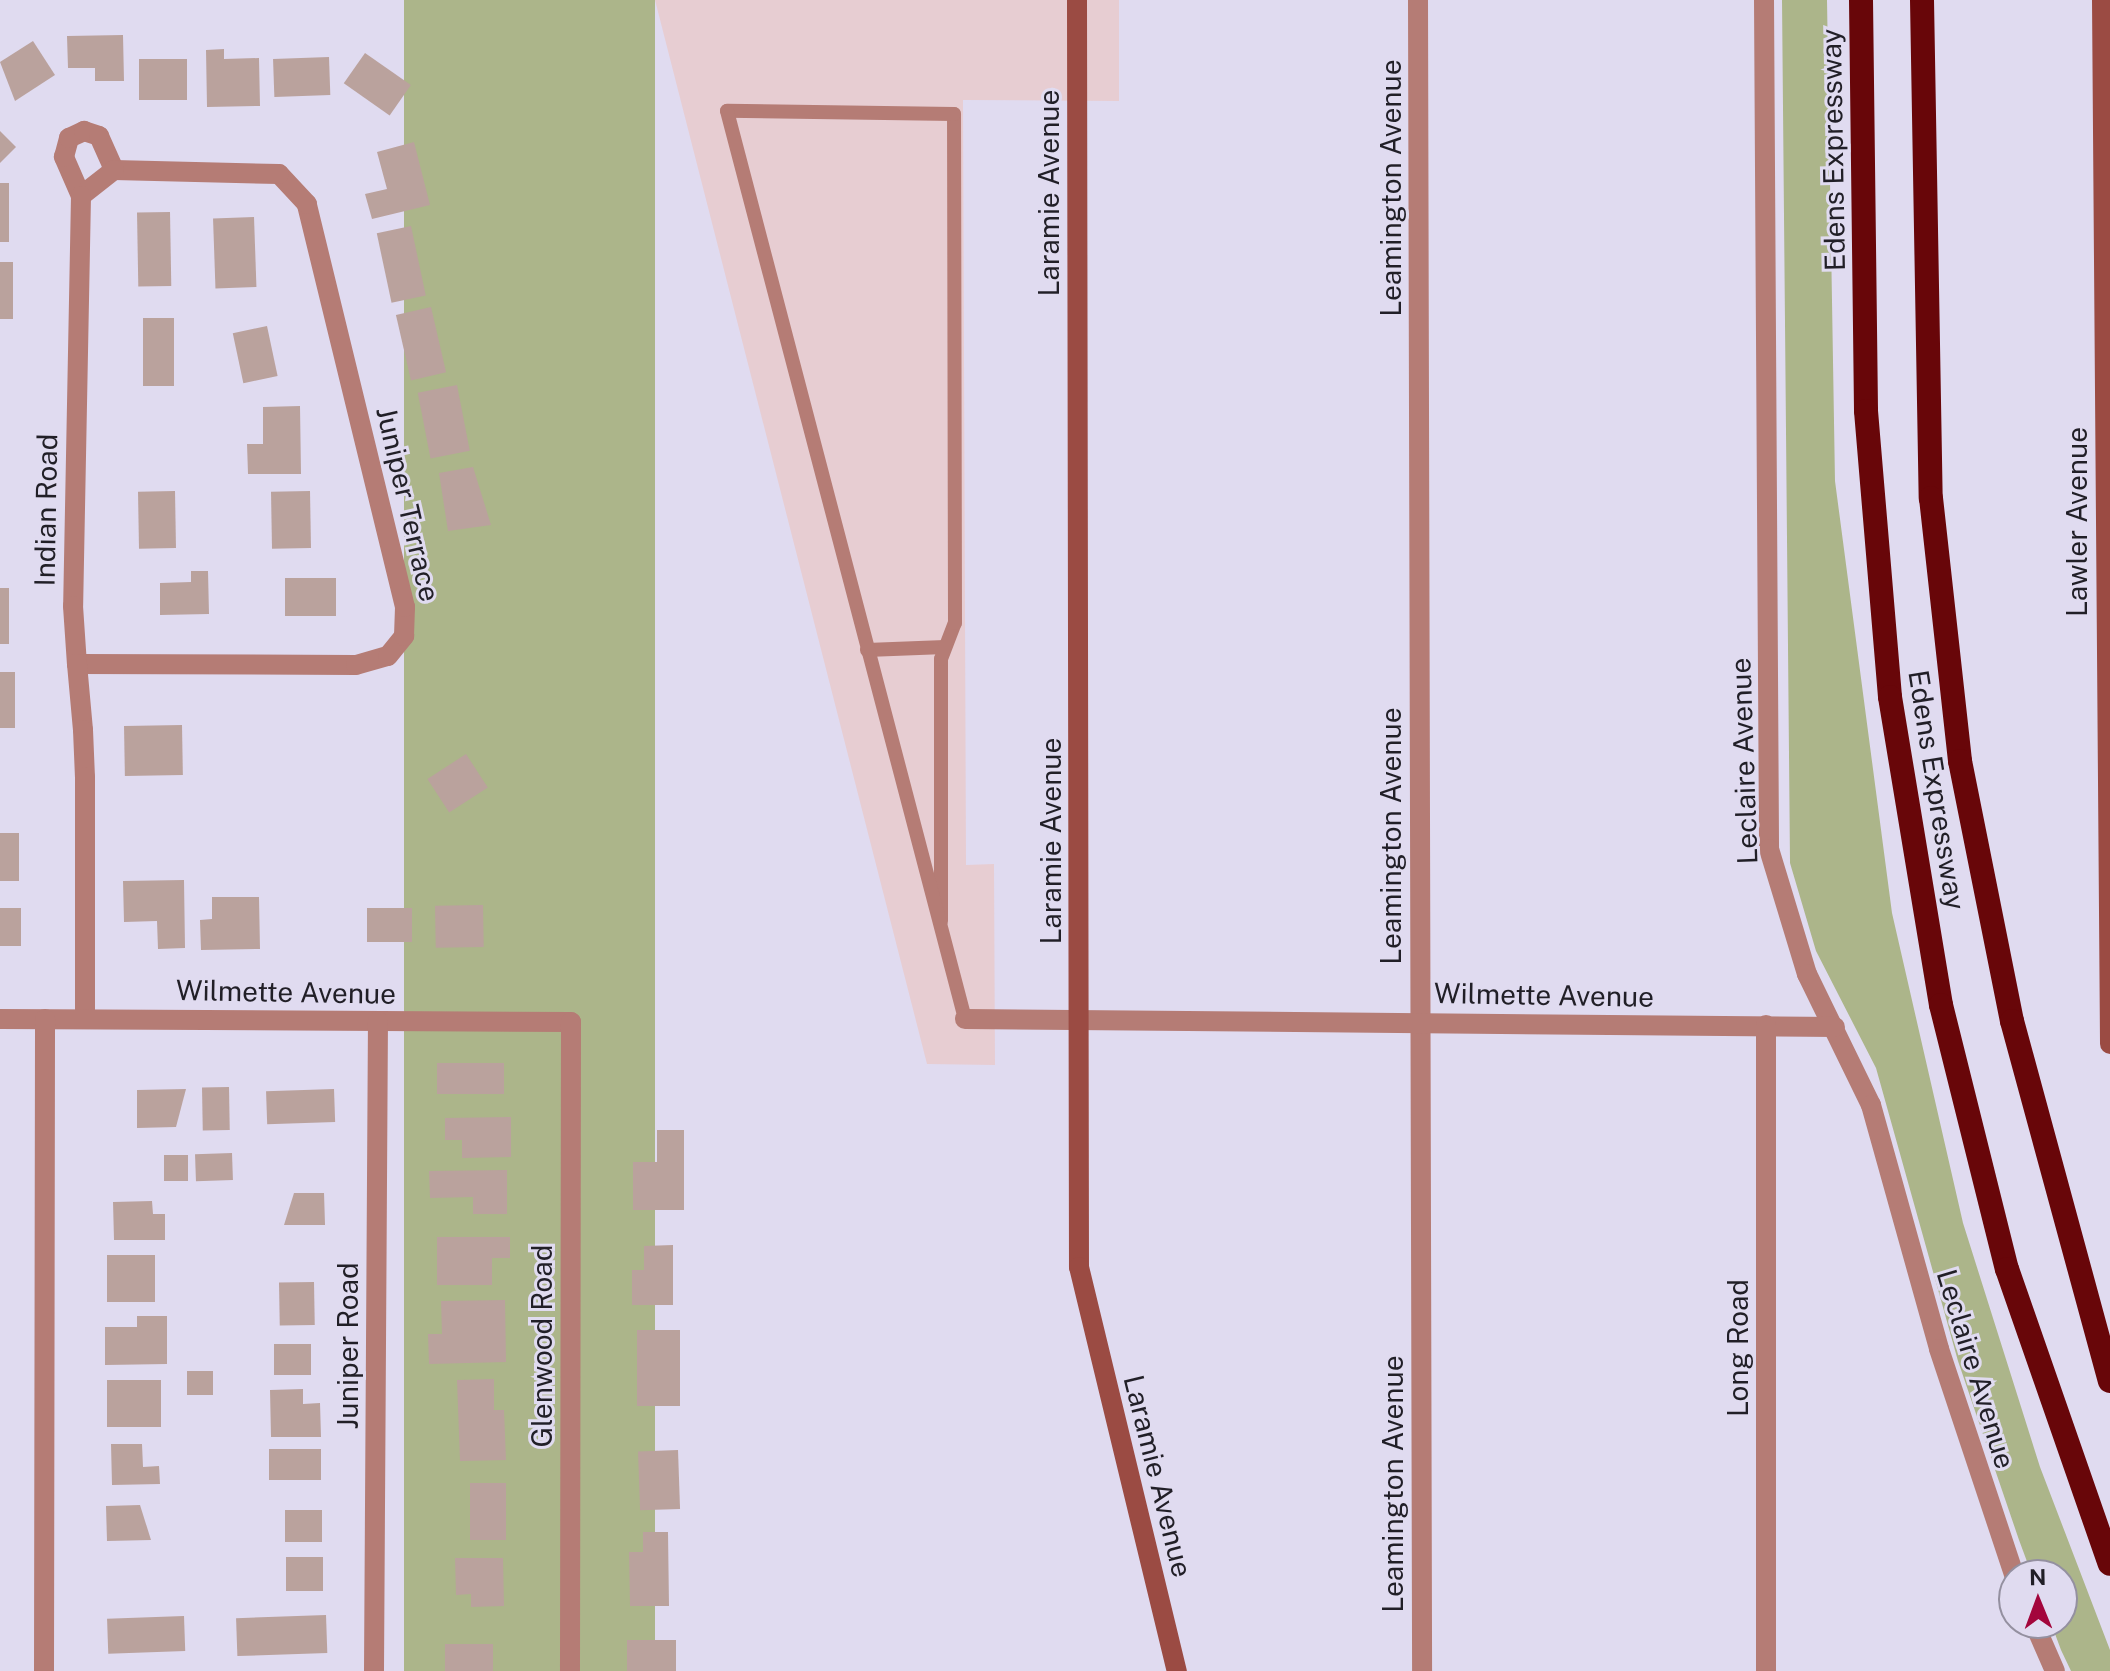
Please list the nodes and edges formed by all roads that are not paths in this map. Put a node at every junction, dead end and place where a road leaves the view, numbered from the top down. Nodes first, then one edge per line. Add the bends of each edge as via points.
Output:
1 (1077, 0) edge
2 (1418, 0) edge
3 (1764, 0) edge
4 (1861, 0) edge
5 (1922, 0) edge
6 (2102, 0) edge
7 (114, 170) junction
8 (81, 196) junction
9 (945, 647) junction
10 (867, 650) junction
11 (77, 664) junction
12 (941, 921) junction
13 (85, 1018) junction
14 (0, 1019) edge
15 (45, 1019) junction
16 (965, 1019) joint
17 (1079, 1019) junction
18 (378, 1021) junction
19 (571, 1022) joint
20 (1419, 1022) junction
21 (1766, 1025) junction
22 (1835, 1027) junction
23 (2109, 1031) edge
24 (2110, 1381) edge
25 (2009, 1559) edge
26 (2110, 1564) edge
27 (2041, 1639) edge
28 (44, 1671) edge
29 (374, 1671) edge
30 (570, 1671) edge
31 (1177, 1671) edge
32 (1422, 1671) edge
33 (1766, 1671) edge
34 (2055, 1671) edge

1 - 17 street, Laramie Avenue
2 - 20 street, Leamington Avenue
3 - 22 street, Leclaire Avenue via 1769,849 1788,924
4 - 26 highway, Edens Expressway via 1866,411 1890,697 1941,1005 2007,1269
5 - 24 highway, Edens Expressway via 1931,498 1960,761 2012,1021
6 - 23 street, Lawler Avenue
7 - 8 street
7 - 8 street via 99,136 84,131 69,138 64,157
7 - 11 street, Juniper Terrace via 264,171 293,183 307,204 405,607 404,636 388,656 356,665
8 - 11 street, Indian Road
9 - 10 lane
9 - 10 lane via 955,623 954,114 727,111
9 - 12 lane
10 - 12 lane
11 - 13 street, Indian Road
12 - 16 lane
13 - 15 street, Wilmette Avenue
13 - 18 street, Wilmette Avenue
14 - 15 street, Wilmette Avenue
15 - 28 street
16 - 17 street, Wilmette Avenue
17 - 20 street, Wilmette Avenue
17 - 31 street, Laramie Avenue via 1079,1267
18 - 19 street, Wilmette Avenue
18 - 29 street, Juniper Road
19 - 30 street, Glenwood Road
20 - 21 street, Wilmette Avenue
20 - 32 street, Leamington Avenue
21 - 22 street, Wilmette Avenue
21 - 33 street, Long Road
22 - 25 street, Leclaire Avenue via 1871,1105 1939,1349
27 - 34 street

